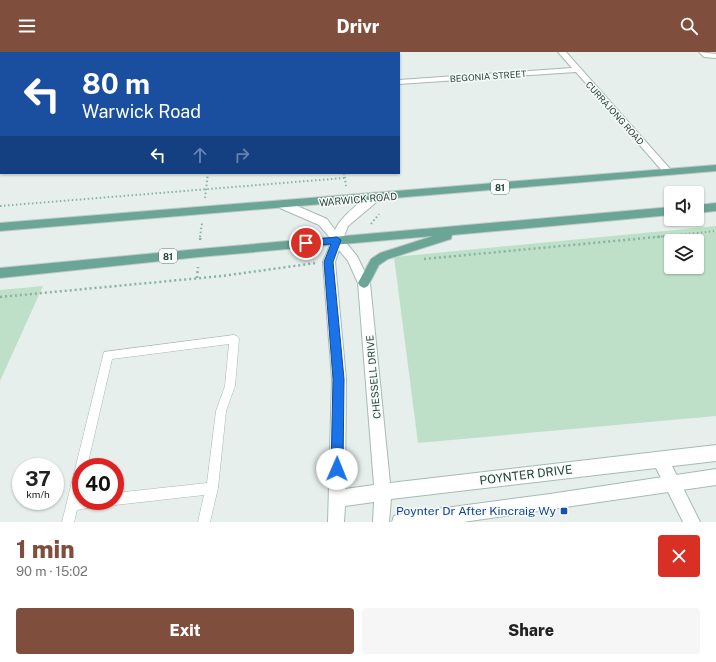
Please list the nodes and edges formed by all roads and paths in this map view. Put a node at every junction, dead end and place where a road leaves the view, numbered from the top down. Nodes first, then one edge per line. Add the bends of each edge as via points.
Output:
1 (562, 52) edge
2 (703, 52) edge
3 (716, 56) edge
4 (577, 70) junction
5 (400, 82) edge
6 (716, 168) edge
7 (668, 172) junction
8 (208, 174) edge
9 (344, 174) edge
10 (206, 190) junction
11 (376, 197) junction
12 (284, 205) junction
13 (0, 206) edge
14 (716, 207) edge
15 (704, 208) edge
16 (203, 212) junction
17 (664, 212) edge
18 (0, 228) edge
19 (465, 229) junction
20 (716, 231) edge
21 (337, 240) junction
22 (199, 253) junction
23 (423, 259) dead end
24 (329, 262) junction
25 (0, 269) edge
26 (20, 271) junction
27 (0, 273) edge
28 (197, 278) junction
29 (364, 283) junction
30 (0, 297) edge
31 (716, 453) edge
32 (83, 458) edge
33 (660, 460) junction
34 (716, 477) edge
35 (672, 484) junction
36 (212, 488) junction
37 (383, 492) junction
38 (124, 498) edge
39 (336, 499) junction
40 (72, 504) edge
41 (68, 522) edge
42 (204, 522) edge
43 (336, 522) edge
44 (381, 522) edge
45 (400, 522) edge
46 (692, 522) edge

1 - 4 street, CURRAJONG ROAD
2 - 3 street
4 - 5 street, BEGONIA STREET
4 - 7 street, CURRAJONG ROAD
6 - 7 main road, WARWICK ROAD / 81
7 - 11 main road, WARWICK ROAD / 81
8 - 10 path
9 - 10 path via 344,178
10 - 13 path
10 - 16 path
11 - 12 main road, WARWICK ROAD / 81
11 - 21 street via 343,224
12 - 16 main road, WARWICK ROAD / 81
12 - 21 street, CHESSELL DRIVE via 323,222
14 - 15 main road
16 - 18 main road, WARWICK ROAD / 81
16 - 22 path
17 - 19 main road, 81
19 - 21 main road, 81
19 - 29 main road via 384,256 375,262
20 - 23 path
21 - 22 main road, 81
21 - 24 street
21 - 29 street, CHESSELL DRIVE via 353,258
22 - 26 main road, 81
22 - 28 path
24 - 28 path
24 - 39 street via 338,379
25 - 26 street
26 - 27 main road, 81
28 - 30 path
29 - 37 street, CHESSELL DRIVE
31 - 33 street, POYNTER DRIVE
32 - 36 lane via 108,355 234,339 230,386 221,411
33 - 35 street
33 - 37 street, POYNTER DRIVE
34 - 35 street
35 - 45 street
35 - 46 street
36 - 38 lane
36 - 42 lane
37 - 39 street, POYNTER DRIVE
37 - 44 street, CHESSELL DRIVE
39 - 43 street
40 - 41 lane

